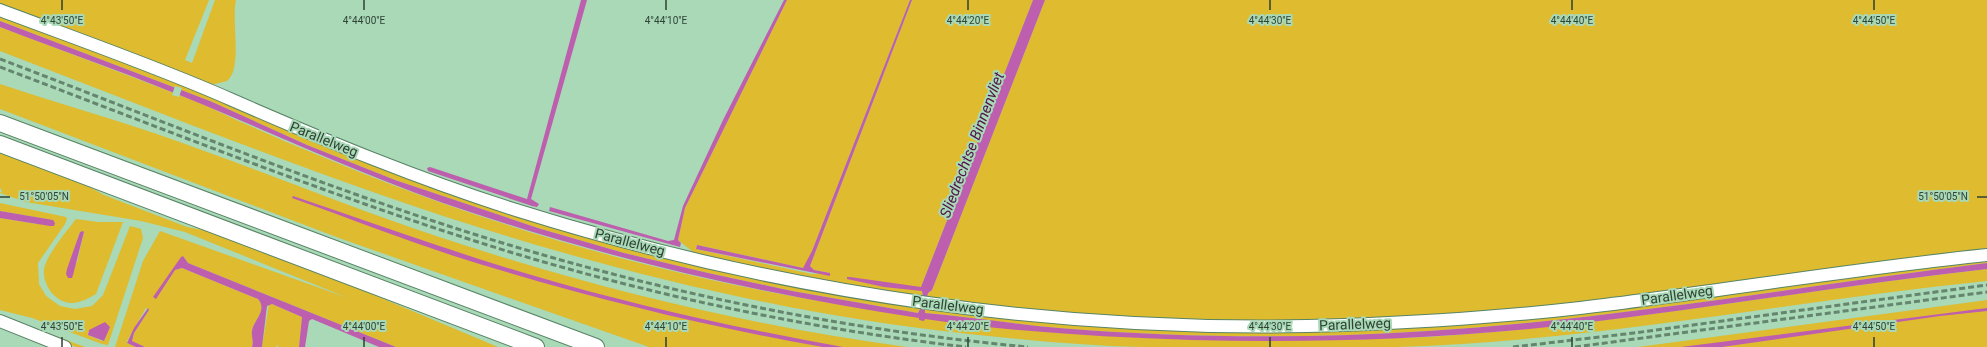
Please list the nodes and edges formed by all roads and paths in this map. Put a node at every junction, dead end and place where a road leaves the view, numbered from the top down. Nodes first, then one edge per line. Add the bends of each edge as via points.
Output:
1 (0, 10) edge
2 (0, 123) edge
3 (0, 144) edge
4 (1987, 255) edge
5 (0, 321) edge
6 (0, 329) edge
7 (47, 347) edge
8 (65, 347) edge
9 (536, 347) edge
10 (596, 347) edge

1 - 4 street, Parallelweg via 228,98 406,172 514,209 624,241 794,281 968,308 1094,320 1182,324 1319,326 1413,322 1580,308 1908,263
2 - 10 highway
3 - 9 highway
5 - 8 street
6 - 7 street

